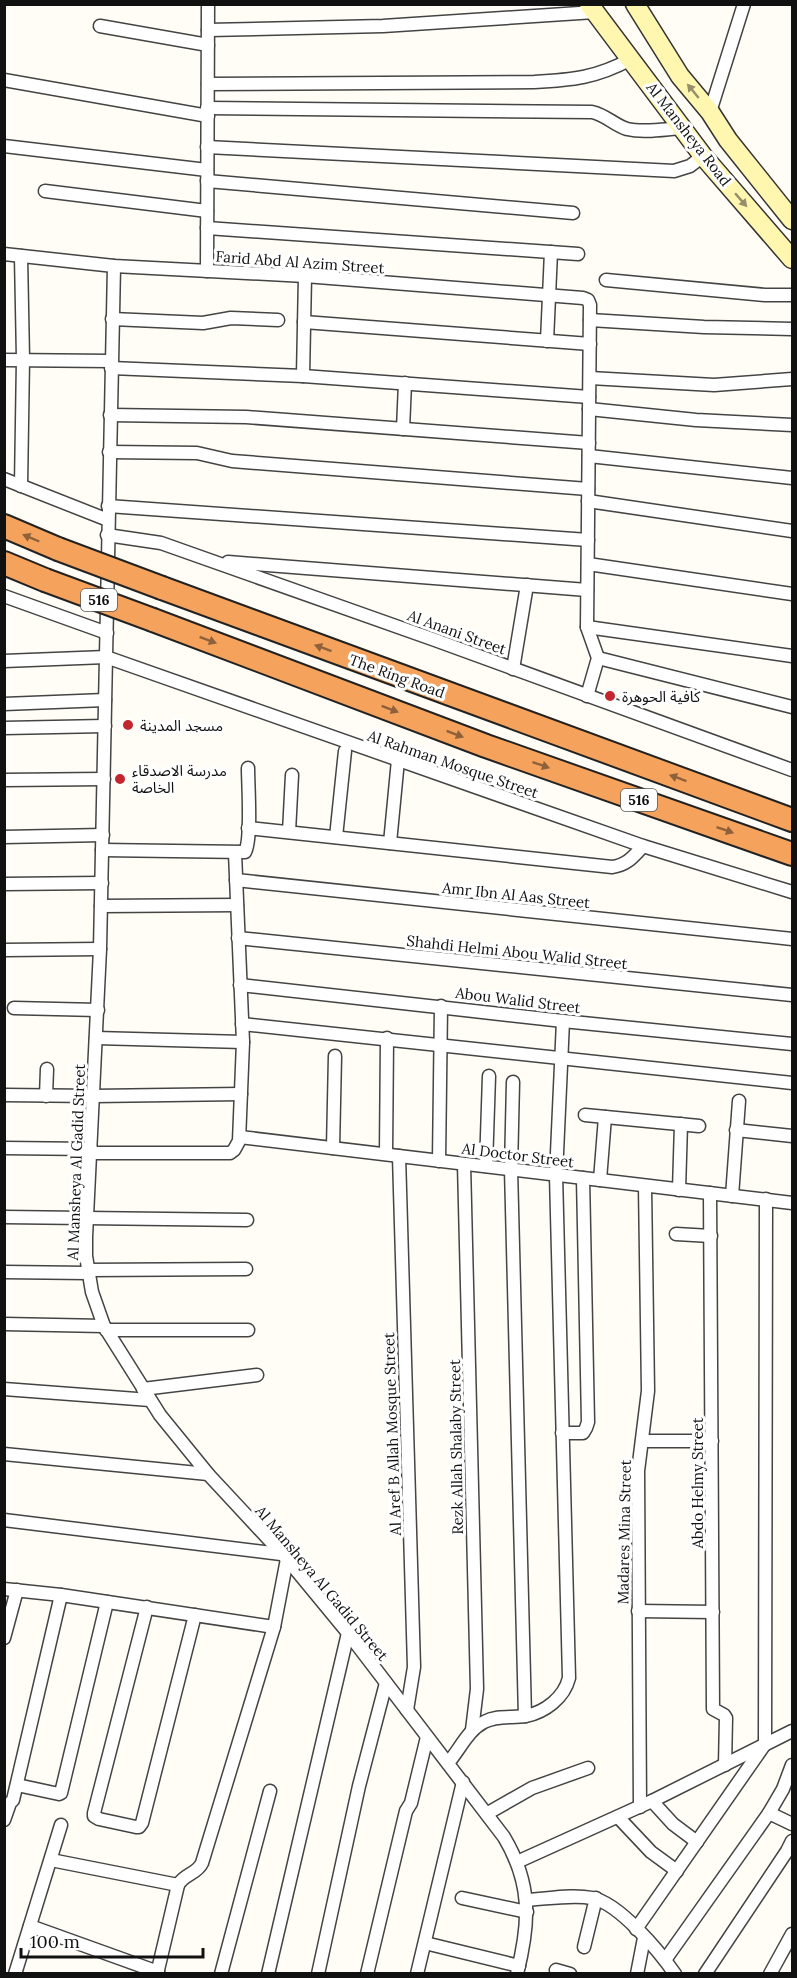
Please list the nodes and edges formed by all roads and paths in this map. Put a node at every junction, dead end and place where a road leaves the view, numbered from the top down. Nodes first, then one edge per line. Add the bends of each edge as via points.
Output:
1 (208, 4) edge
2 (635, 4) edge
3 (744, 4) edge
4 (592, 8) edge
5 (100, 26) dead end
6 (208, 30) junction
7 (208, 45) junction
8 (631, 59) junction
9 (4, 80) edge
10 (208, 84) junction
11 (208, 112) junction
12 (710, 112) junction
13 (682, 128) junction
14 (4, 146) edge
15 (207, 147) junction
16 (703, 156) junction
17 (207, 176) junction
18 (45, 192) dead end
19 (207, 211) junction
20 (573, 213) dead end
21 (792, 220) edge
22 (207, 228) junction
23 (551, 252) junction
24 (4, 254) edge
25 (578, 254) dead end
26 (21, 256) junction
27 (792, 260) edge
28 (114, 266) junction
29 (207, 271) junction
30 (305, 276) junction
31 (606, 280) dead end
32 (792, 294) edge
33 (549, 295) junction
34 (112, 319) junction
35 (278, 320) dead end
36 (590, 320) junction
37 (304, 322) junction
38 (792, 329) edge
39 (547, 341) junction
40 (590, 344) junction
41 (23, 359) junction
42 (4, 360) edge
43 (111, 364) junction
44 (303, 376) junction
45 (590, 378) junction
46 (792, 379) edge
47 (405, 383) junction
48 (589, 403) junction
49 (110, 415) junction
50 (792, 425) edge
51 (403, 429) junction
52 (589, 449) junction
53 (109, 453) junction
54 (792, 478) edge
55 (4, 479) edge
56 (21, 486) junction
57 (588, 495) junction
58 (108, 506) junction
59 (108, 520) junction
60 (4, 526) edge
61 (792, 531) edge
62 (107, 535) junction
63 (588, 540) junction
64 (212, 561) junction
65 (4, 563) edge
66 (588, 564) junction
67 (527, 585) junction
68 (587, 590) junction
69 (792, 594) edge
70 (4, 596) edge
71 (30, 606) junction
72 (4, 607) edge
73 (587, 627) junction
74 (107, 633) junction
75 (792, 656) edge
76 (106, 657) junction
77 (598, 658) junction
78 (4, 661) edge
79 (513, 669) junction
80 (587, 696) junction
81 (105, 700) junction
82 (4, 704) edge
83 (792, 707) edge
84 (105, 726) junction
85 (4, 729) edge
86 (345, 751) dead end
87 (398, 760) junction
88 (248, 768) dead end
89 (792, 770) edge
90 (292, 775) dead end
91 (104, 779) junction
92 (4, 780) edge
93 (792, 820) edge
94 (248, 828) junction
95 (289, 832) junction
96 (103, 835) junction
97 (4, 837) edge
98 (336, 837) junction
99 (390, 843) junction
100 (643, 846) junction
101 (102, 850) junction
102 (235, 853) junction
103 (792, 854) edge
104 (236, 880) junction
105 (102, 883) junction
106 (4, 884) edge
107 (792, 892) edge
108 (237, 905) junction
109 (101, 906) junction
110 (238, 938) junction
111 (792, 939) edge
112 (100, 949) junction
113 (4, 950) edge
114 (240, 985) junction
115 (792, 995) edge
116 (441, 1006) junction
117 (14, 1008) dead end
118 (98, 1010) junction
119 (563, 1021) junction
120 (242, 1024) junction
121 (96, 1038) junction
122 (387, 1038) junction
123 (243, 1042) junction
124 (792, 1044) edge
125 (440, 1045) junction
126 (335, 1056) dead end
127 (561, 1059) junction
128 (47, 1069) dead end
129 (489, 1076) dead end
130 (513, 1082) dead end
131 (792, 1083) edge
132 (241, 1094) junction
133 (4, 1095) edge
134 (46, 1096) junction
135 (94, 1096) junction
136 (739, 1101) dead end
137 (585, 1115) dead end
138 (605, 1117) junction
139 (681, 1124) junction
140 (699, 1126) dead end
141 (736, 1130) junction
142 (792, 1136) edge
143 (240, 1137) junction
144 (4, 1148) edge
145 (333, 1148) junction
146 (91, 1151) junction
147 (386, 1154) junction
148 (399, 1156) junction
149 (439, 1161) junction
150 (464, 1164) junction
151 (486, 1166) junction
152 (512, 1169) junction
153 (556, 1175) junction
154 (583, 1178) junction
155 (600, 1180) junction
156 (645, 1186) junction
157 (679, 1190) junction
158 (710, 1193) junction
159 (732, 1196) junction
160 (766, 1199) junction
161 (792, 1203) edge
162 (4, 1217) edge
163 (88, 1219) junction
164 (247, 1220) dead end
165 (676, 1234) dead end
166 (711, 1236) junction
167 (246, 1269) dead end
168 (4, 1272) edge
169 (88, 1272) junction
170 (4, 1324) edge
171 (105, 1328) junction
172 (248, 1330) dead end
173 (257, 1376) dead end
174 (4, 1389) edge
175 (143, 1389) junction
176 (150, 1400) junction
177 (562, 1433) junction
178 (643, 1441) junction
179 (712, 1441) junction
180 (4, 1454) edge
181 (208, 1474) junction
182 (4, 1520) edge
183 (284, 1556) junction
184 (11, 1589) edge
185 (61, 1595) junction
186 (107, 1602) junction
187 (147, 1607) junction
188 (638, 1611) junction
189 (713, 1612) junction
190 (195, 1615) junction
191 (274, 1627) junction
192 (348, 1633) junction
193 (4, 1638) edge
194 (386, 1683) junction
195 (407, 1710) junction
196 (525, 1716) junction
197 (472, 1730) junction
198 (792, 1731) edge
199 (427, 1737) junction
200 (765, 1744) junction
201 (448, 1763) junction
202 (725, 1765) junction
203 (792, 1765) edge
204 (588, 1768) dead end
205 (463, 1782) junction
206 (17, 1785) junction
207 (270, 1791) dead end
208 (652, 1801) junction
209 (7, 1804) edge
210 (640, 1807) junction
211 (488, 1813) junction
212 (769, 1813) junction
213 (618, 1816) junction
214 (4, 1820) edge
215 (792, 1824) edge
216 (61, 1825) dead end
217 (792, 1841) edge
218 (697, 1842) junction
219 (51, 1860) junction
220 (517, 1862) junction
221 (677, 1871) junction
222 (178, 1885) junction
223 (462, 1898) dead end
224 (596, 1898) junction
225 (527, 1906) junction
226 (30, 1926) junction
227 (640, 1934) junction
228 (792, 1934) edge
229 (424, 1943) junction
230 (584, 1947) dead end
231 (665, 1960) junction
232 (518, 1970) edge
233 (556, 1970) dead end
234 (158, 1973) edge
235 (15, 1974) edge
236 (221, 1974) edge
237 (268, 1974) edge
238 (318, 1974) edge
239 (367, 1974) edge
240 (417, 1974) edge
241 (570, 1974) edge
242 (637, 1974) edge
243 (675, 1974) edge
244 (705, 1974) edge
245 (770, 1974) edge

1 - 6 street
12 -> 2 street, Al Mansheya Road via 680,76
3 - 12 street
4 - 6 street via 383,26
4 - 8 street, Al Mansheya Road
5 - 7 street
6 - 7 street
7 - 10 street
8 - 10 street via 575,80
8 - 13 street, Al Mansheya Road
9 - 11 street
10 - 11 street
11 - 13 street via 592,112 632,130
11 - 15 street
12 - 21 street, Al Mansheya Road
13 - 16 street, Al Mansheya Road
14 - 17 street
15 - 16 street via 674,171
15 - 17 street
16 -> 27 street, Al Mansheya Road
17 - 19 street
17 - 20 street
18 - 19 street
19 - 22 street
22 - 23 street
22 - 29 street
23 - 25 street
23 - 33 street
24 - 26 street, Farid Abd Al Azim Street
26 - 28 street, Farid Abd Al Azim Street
26 - 41 street
28 - 29 street, Farid Abd Al Azim Street
28 - 34 street, Al Mansheya Al Gadid Street
29 - 30 street, Farid Abd Al Azim Street
30 - 33 street, Farid Abd Al Azim Street
30 - 37 street
31 - 32 street via 765,295
33 - 36 street, Farid Abd Al Azim Street via 588,300
33 - 39 street
34 - 35 street via 203,323 231,318
34 - 43 street, Al Mansheya Al Gadid Street
36 - 38 street
36 - 40 street
37 - 39 street
37 - 44 street
39 - 40 street
40 - 45 street
41 - 42 street
41 - 43 street
41 - 56 street
43 - 44 street
43 - 49 street, Al Mansheya Al Gadid Street
44 - 47 street
45 - 46 street via 714,385
45 - 48 street
47 - 48 street
47 - 51 street
48 - 50 street via 696,420
48 - 52 street
49 - 51 street via 246,417
49 - 53 street, Al Mansheya Al Gadid Street
51 - 52 street
52 - 54 street
52 - 57 street
53 - 57 street via 197,453 232,461
53 - 58 street, Al Mansheya Al Gadid Street
55 - 56 street
56 - 59 street
57 - 61 street
57 - 63 street
58 - 59 street, Al Mansheya Al Gadid Street
58 - 63 street
59 - 62 street, Al Mansheya Al Gadid Street
93 -> 60 highway, The Ring Road / 516, bridge via 436,691
62 - 64 street, Al Anani Street via 161,543
62 - 74 street, Al Mansheya Al Gadid Street
63 - 66 street
64 - 67 street
64 - 79 street, Al Anani Street
65 -> 103 highway, 516, bridge via 486,746
66 - 68 street
66 - 69 street
67 - 68 street
67 - 79 street
68 - 73 street
70 - 71 street
71 - 72 street
71 - 74 street
73 - 75 street
73 - 77 street
74 - 76 street, Al Mansheya Al Gadid Street
76 - 78 street
76 - 81 street, Al Mansheya Al Gadid Street
76 - 87 street, Al Rahman Mosque Street
77 - 80 street
77 - 83 street
79 - 80 street, Al Anani Street
80 - 89 street, Al Anani Street
81 - 82 street
81 - 84 street, Al Mansheya Al Gadid Street
84 - 85 street
84 - 91 street, Al Mansheya Al Gadid Street
86 - 98 street
87 - 99 street
87 - 100 street, Al Rahman Mosque Street
88 - 94 street
90 - 95 street
91 - 92 street
91 - 96 street, Al Mansheya Al Gadid Street
94 - 95 street
94 - 102 street via 247,850
95 - 98 street
96 - 97 street
96 - 101 street, Al Mansheya Al Gadid Street
98 - 99 street
99 - 100 street via 612,867 631,860
100 - 107 street, Al Rahman Mosque Street
101 - 102 street
101 - 105 street, Al Mansheya Al Gadid Street
102 - 104 street
104 - 108 street
104 - 111 street, Amr Ibn Al Aas Street
105 - 106 street
105 - 109 street, Al Mansheya Al Gadid Street
108 - 109 street
108 - 110 street
109 - 112 street, Al Mansheya Al Gadid Street
110 - 114 street
110 - 115 street, Shahdi Helmi Abou Walid Street
112 - 113 street
112 - 118 street, Al Mansheya Al Gadid Street
114 - 116 street, Abou Walid Street
114 - 120 street
116 - 119 street, Abou Walid Street
116 - 125 street
117 - 118 street
118 - 121 street, Al Mansheya Al Gadid Street
119 - 124 street, Abou Walid Street
119 - 127 street
120 - 122 street
120 - 123 street
121 - 123 street
121 - 135 street, Al Mansheya Al Gadid Street
122 - 125 street
122 - 147 street
123 - 132 street
125 - 127 street
125 - 149 street
126 - 145 street
127 - 131 street
127 - 153 street
128 - 134 street
129 - 151 street
130 - 152 street
132 - 135 street
132 - 143 street
133 - 134 street
134 - 135 street
135 - 146 street, Al Mansheya Al Gadid Street
136 - 141 street
137 - 138 street
138 - 139 street
138 - 155 street
139 - 140 street
139 - 157 street
141 - 142 street
141 - 159 street
143 - 145 street, Al Doctor Street
143 - 146 street via 230,1153
144 - 146 street
145 - 147 street, Al Doctor Street
146 - 163 street, Al Mansheya Al Gadid Street
147 - 148 street, Al Doctor Street
148 - 149 street, Al Doctor Street
148 - 195 street, Al Aref B Allah Mosque Street via 414,1667
149 - 150 street, Al Doctor Street
150 - 151 street, Al Doctor Street
150 - 197 street, Rezk Allah Shalaby Street via 477,1689
151 - 152 street, Al Doctor Street
152 - 153 street, Al Doctor Street
152 - 196 street
153 - 154 street, Al Doctor Street
153 - 177 street
154 - 155 street, Al Doctor Street
154 - 177 street via 588,1422 583,1433
155 - 156 street, Al Doctor Street
156 - 157 street, Al Doctor Street
156 - 178 street, Madares Mina Street via 648,1391
157 - 158 street, Al Doctor Street
158 - 159 street, Al Doctor Street
158 - 166 street, Abdo Helmy Street
159 - 160 street, Al Doctor Street
160 - 161 street, Al Doctor Street
160 - 200 street
162 - 163 street
163 - 164 street
163 - 169 street, Al Mansheya Al Gadid Street
165 - 166 street
166 - 179 street, Abdo Helmy Street
167 - 169 street
168 - 169 street
169 - 171 street, Al Mansheya Al Gadid Street
170 - 171 street
171 - 172 street
171 - 175 street, Al Mansheya Al Gadid Street
173 - 175 street
174 - 176 street
175 - 176 street, Al Mansheya Al Gadid Street
176 - 181 street, Al Mansheya Al Gadid Street
177 - 196 street via 569,1678 554,1702
178 - 179 street
178 - 188 street, Madares Mina Street via 638,1471
179 - 189 street, Abdo Helmy Street
180 - 181 street
181 - 183 street, Al Mansheya Al Gadid Street
182 - 183 street
183 - 191 street
183 - 192 street, Al Mansheya Al Gadid Street
184 - 185 street
184 - 193 street
185 - 186 street
185 - 206 street
186 - 187 street
186 - 206 street via 62,1793
187 - 190 street
187 - 190 street via 94,1816 136,1827 141,1826
188 - 189 street
188 - 210 street, Madares Mina Street
189 - 202 street, Abdo Helmy Street via 713,1709 726,1718
190 - 191 street
191 - 222 street via 202,1863
192 - 194 street, Al Mansheya Al Gadid Street
192 - 237 street
194 - 195 street, Al Mansheya Al Gadid Street
194 - 238 street
195 - 199 street, Al Mansheya Al Gadid Street
196 - 197 street via 500,1717
197 - 201 street
198 - 200 street
199 - 201 street, Al Mansheya Al Gadid Street
199 - 239 street
200 - 202 street
200 - 218 street
201 - 205 street, Al Mansheya Al Gadid Street
202 - 208 street
203 - 212 street
204 - 211 street via 532,1788
205 - 211 street, Al Mansheya Al Gadid Street
205 - 229 street
206 - 209 street via 14,1800
207 - 236 street
208 - 210 street
208 - 218 street
209 - 214 street
210 - 213 street
211 - 220 street, Al Mansheya Al Gadid Street
212 - 215 street
212 - 231 street
213 - 220 street
213 - 221 street via 645,1847
216 - 219 street
217 - 244 street
218 - 221 street
219 - 222 street
219 - 226 street
220 - 225 street, Al Mansheya Al Gadid Street
221 - 227 street
222 - 234 street
223 - 225 street
224 - 225 street
224 - 227 street via 616,1909
224 - 230 street
225 - 232 street, Al Mansheya Al Gadid Street
226 - 234 street
226 - 235 street
227 - 231 street
227 - 242 street
228 - 245 street
229 - 232 street
229 - 240 street
231 - 243 street
233 - 241 street

